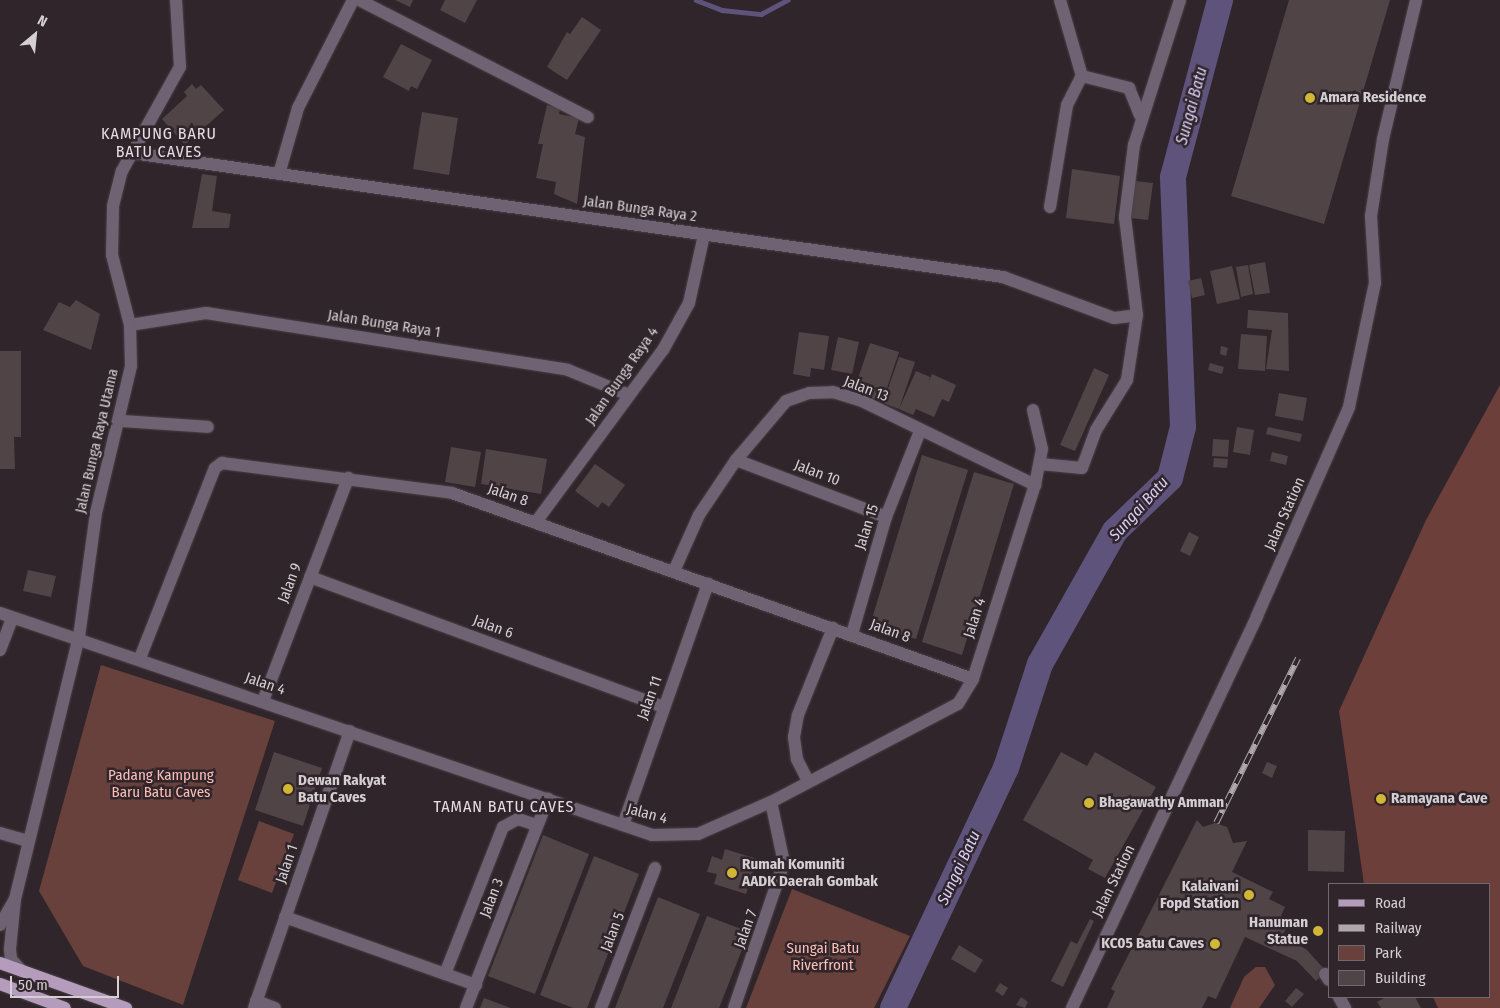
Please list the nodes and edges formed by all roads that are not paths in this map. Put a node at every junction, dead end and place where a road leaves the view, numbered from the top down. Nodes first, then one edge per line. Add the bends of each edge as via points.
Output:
1 (176, 0) edge
2 (353, 0) edge
3 (360, 0) edge
4 (1060, 0) edge
5 (1180, 0) edge
6 (1416, 0) edge
7 (1082, 76) junction
8 (1140, 115) junction
9 (588, 117) dead end
10 (132, 154) junction
11 (279, 174) junction
12 (1050, 207) dead end
13 (704, 235) junction
14 (1137, 315) junction
15 (130, 326) junction
16 (629, 394) junction
17 (1033, 410) dead end
18 (121, 421) junction
19 (208, 427) dead end
20 (920, 431) junction
21 (736, 460) junction
22 (1040, 464) junction
23 (348, 478) junction
24 (1035, 484) junction
25 (886, 517) junction
26 (536, 522) junction
27 (674, 571) junction
28 (310, 577) junction
29 (708, 583) junction
30 (6, 615) edge
31 (833, 628) junction
32 (852, 634) junction
33 (79, 637) junction
34 (0, 650) edge
35 (140, 658) junction
36 (973, 679) junction
37 (263, 701) junction
38 (664, 707) junction
39 (350, 731) junction
40 (808, 781) junction
41 (548, 799) junction
42 (771, 802) junction
43 (537, 825) junction
44 (623, 825) junction
45 (0, 833) edge
46 (28, 841) junction
47 (655, 868) dead end
48 (15, 899) junction
49 (285, 918) junction
50 (0, 925) edge
51 (0, 963) edge
52 (22, 971) junction
53 (445, 974) junction
54 (0, 984) edge
55 (476, 985) junction
56 (42, 1004) edge
57 (255, 1005) edge
58 (65, 1008) edge
59 (126, 1008) edge
60 (275, 1008) edge
61 (466, 1008) edge
62 (601, 1008) edge
63 (734, 1008) edge
64 (1072, 1008) edge

1 - 10 street, Jalan Bunga Raya Utama via 180,67
2 - 11 street via 298,108
3 - 9 street
4 - 7 street
5 - 8 street
6 - 64 street, Jalan Station via 1383,139 1372,216 1375,283 1349,407 1253,624
7 - 8 street via 1129,88
7 - 12 street via 1067,105
8 - 14 street via 1125,217
10 - 11 street, Jalan Bunga Raya 2
10 - 15 street, Jalan Bunga Raya Utama via 117,187 111,237 114,276
11 - 13 street, Jalan Bunga Raya 2
13 - 14 street, Jalan Bunga Raya 2 via 1003,277 1114,318
13 - 16 street, Jalan Bunga Raya 4 via 689,303 663,350
14 - 22 street via 1127,380 1096,430 1084,465 1078,470
15 - 16 street, Jalan Bunga Raya 1 via 206,313 568,370
15 - 18 street, Jalan Bunga Raya Utama via 131,366
16 - 26 street, Jalan Bunga Raya 4
17 - 22 street, Jalan 4 via 1042,449
18 - 19 street
18 - 33 street, Jalan Bunga Raya Utama via 96,513
20 - 21 street, Jalan 13 via 860,400 833,392 809,393 786,401
20 - 24 street, Jalan 13
20 - 25 street, Jalan 15
21 - 25 street, Jalan 10
21 - 27 street, Jalan 13 via 699,515
22 - 24 street, Jalan 4
23 - 26 street, Jalan 8 via 452,493
23 - 28 street, Jalan 9
23 - 35 street, Jalan 8 via 222,463 215,468
24 - 36 street, Jalan 4
25 - 32 street, Jalan 15
26 - 27 street, Jalan 8
27 - 29 street, Jalan 8
28 - 37 street, Jalan 9
28 - 38 street, Jalan 6
29 - 31 street, Jalan 8
29 - 38 street, Jalan 11
30 - 33 street, Jalan 4
30 - 34 street
31 - 32 street, Jalan 8
31 - 40 street via 798,715 794,738 797,759
32 - 36 street, Jalan 8
33 - 35 street, Jalan 4
33 - 46 street, Jalan Bunga Raya Utama
35 - 37 street, Jalan 4
36 - 40 street, Jalan 4 via 958,704
37 - 39 street, Jalan 4
38 - 44 street, Jalan 11
39 - 41 street, Jalan 4
39 - 49 street, Jalan 1
40 - 42 street, Jalan 4
41 - 43 street, Jalan 3
41 - 44 street, Jalan 4
42 - 44 street, Jalan 4 via 683,836 652,835
42 - 63 street, Jalan 7 via 784,863
43 - 53 street via 518,819 503,827
43 - 55 street, Jalan 3
45 - 46 street
46 - 48 street, Jalan Bunga Raya Utama
47 - 62 street, Jalan 5
48 - 50 street, Jalan Bunga Raya Utama
48 - 52 street, Jalan Bunga Raya Utama via 10,949 11,959
49 - 53 street
49 - 57 street, Jalan 1
51 - 52 main road
52 - 59 main road
53 - 55 street
54 - 56 main road
55 - 61 street, Jalan 3
56 - 58 main road
57 - 60 street

